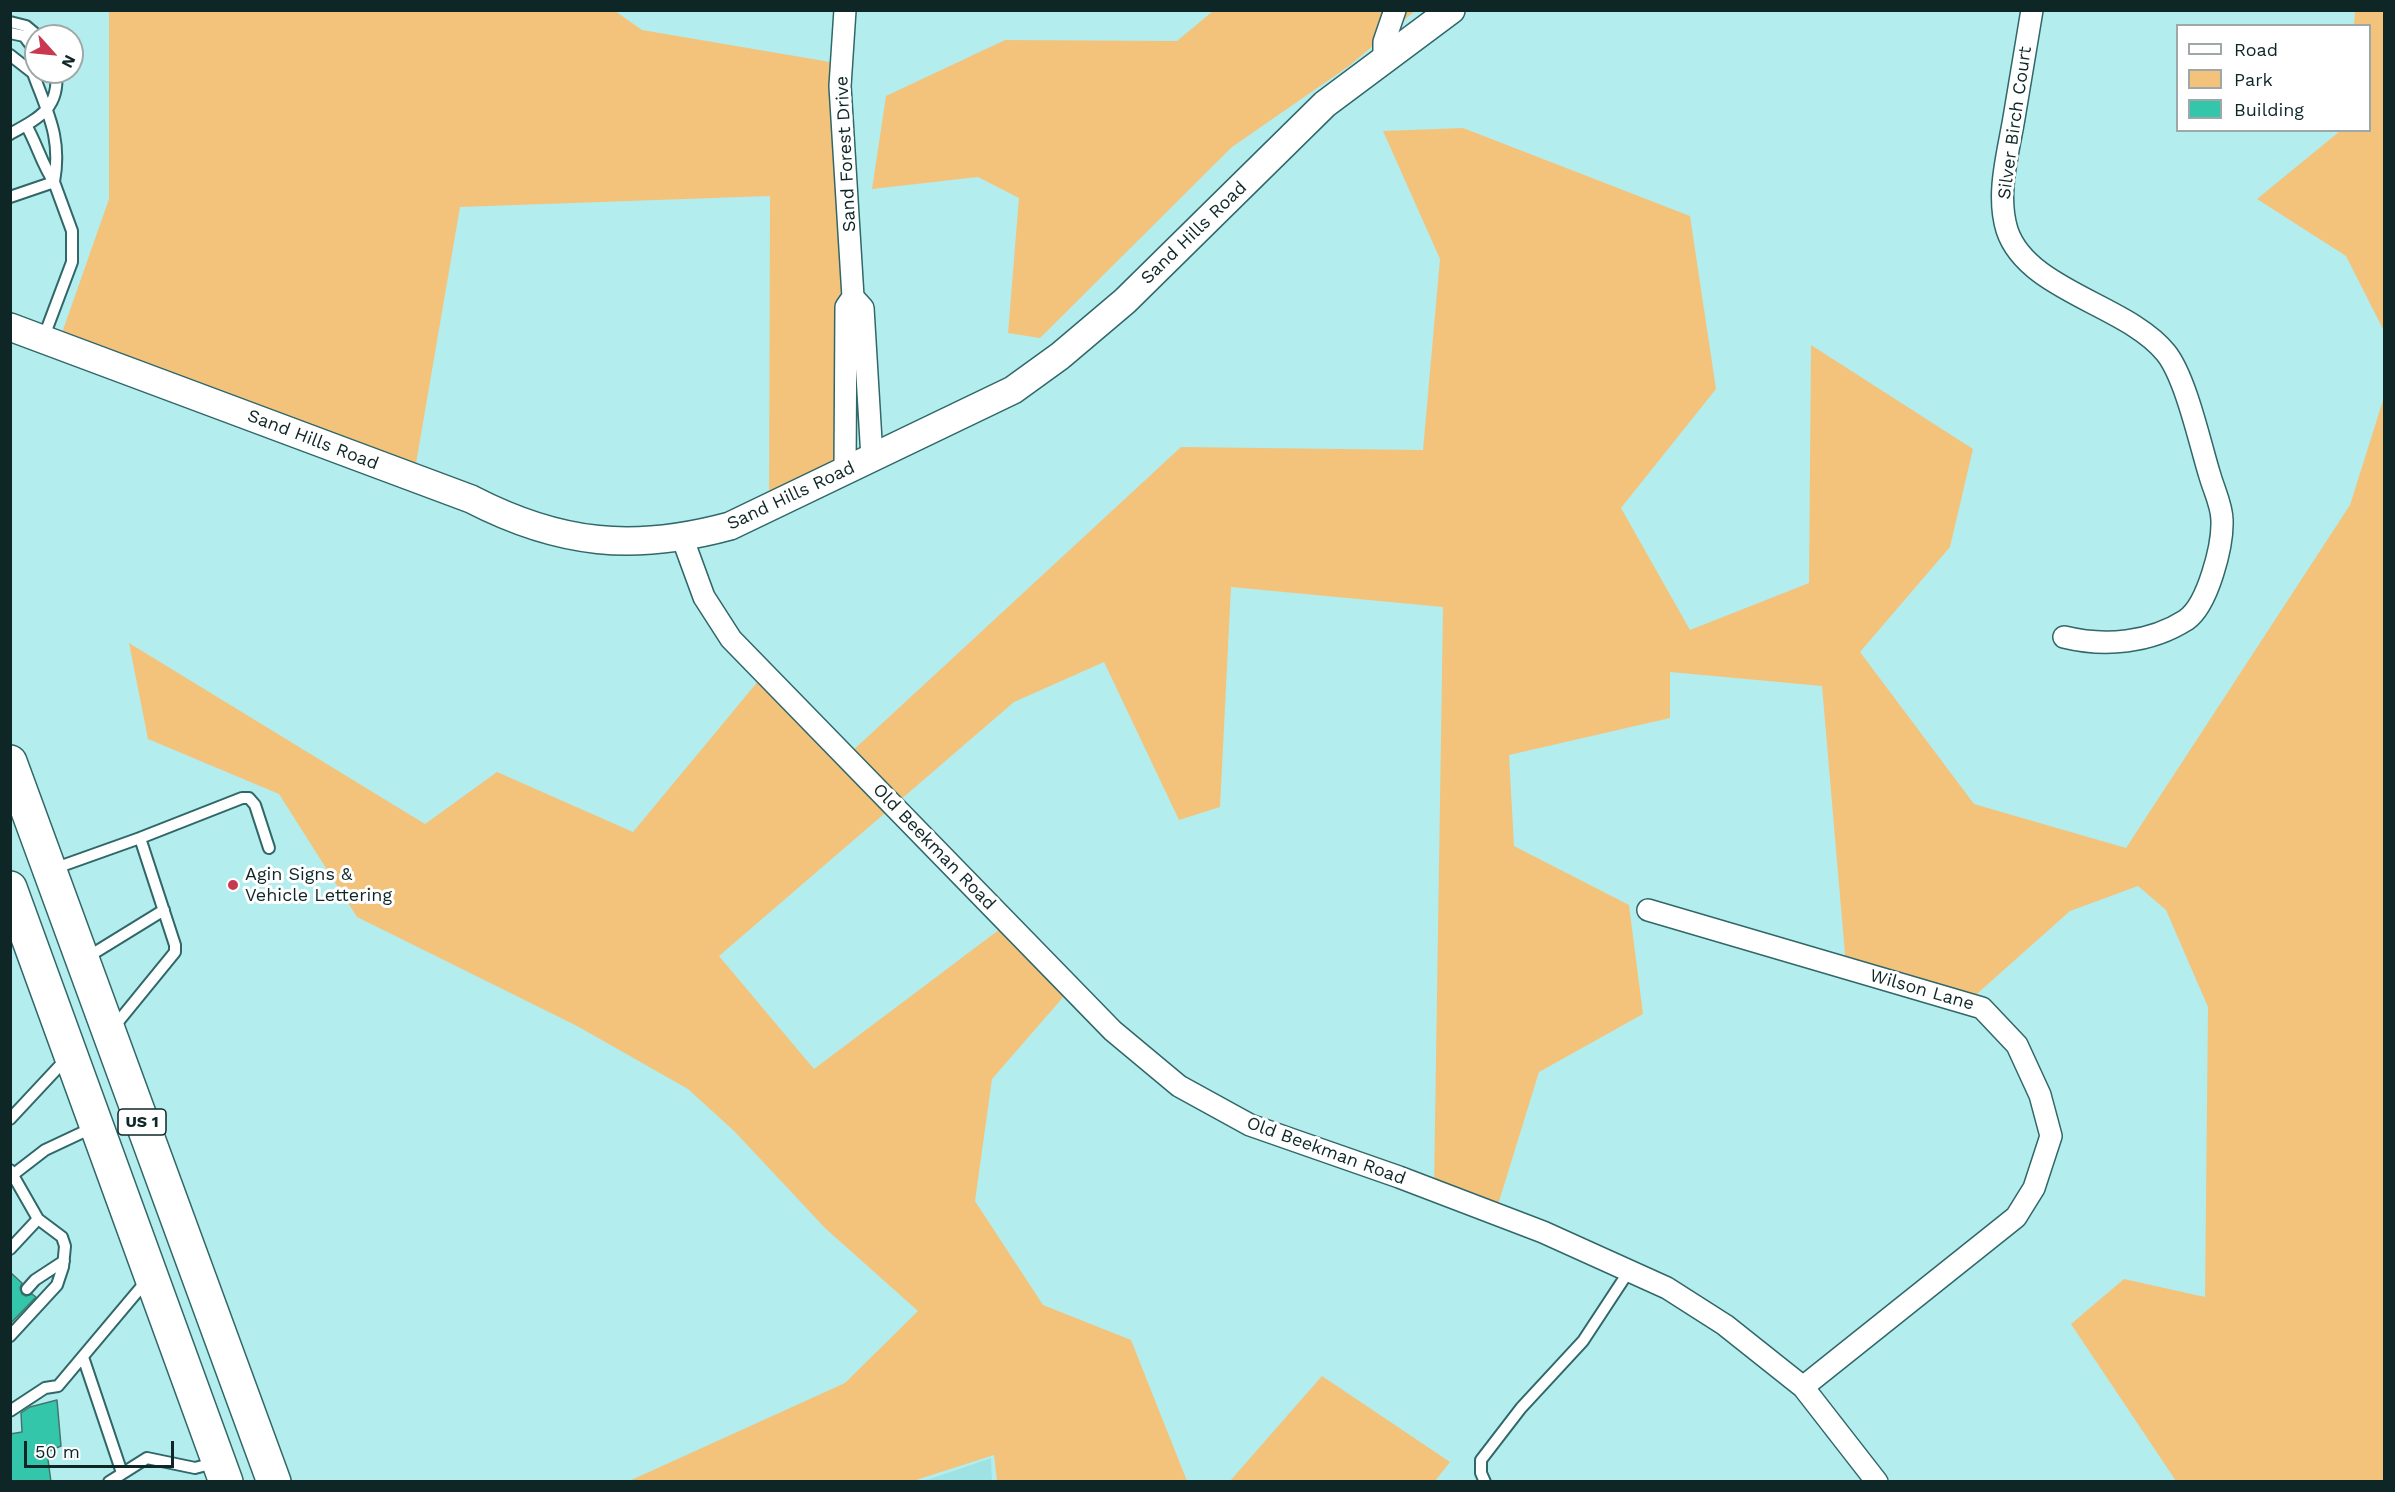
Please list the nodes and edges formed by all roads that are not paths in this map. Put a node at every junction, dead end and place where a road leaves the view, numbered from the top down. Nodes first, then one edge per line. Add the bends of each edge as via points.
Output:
1 (845, 10) edge
2 (1395, 10) edge
3 (1451, 10) edge
4 (2032, 10) edge
5 (10, 55) edge
6 (1384, 62) junction
7 (24, 63) edge
8 (39, 84) edge
9 (57, 84) edge
10 (47, 111) junction
11 (26, 125) junction
12 (10, 134) edge
13 (54, 182) junction
14 (10, 197) edge
15 (853, 297) junction
16 (10, 327) edge
17 (43, 339) junction
18 (872, 458) junction
19 (845, 471) junction
20 (682, 537) junction
21 (2064, 637) dead end
22 (10, 762) edge
23 (140, 838) junction
24 (269, 848) dead end
25 (50, 870) junction
26 (10, 888) edge
27 (164, 910) junction
28 (1648, 910) dead end
29 (83, 960) junction
30 (109, 1032) junction
31 (71, 1054) junction
32 (10, 1119) edge
33 (97, 1126) junction
34 (12, 1174) edge
35 (38, 1219) junction
36 (10, 1249) edge
37 (64, 1261) junction
38 (1629, 1271) junction
39 (152, 1275) junction
40 (27, 1289) dead end
41 (10, 1336) edge
42 (83, 1357) junction
43 (1803, 1387) junction
44 (10, 1411) edge
45 (223, 1472) edge
46 (122, 1473) junction
47 (109, 1482) edge
48 (274, 1482) edge
49 (1485, 1482) edge
50 (1877, 1482) edge

1 - 15 street, Sand Forest Drive via 840,86
2 - 6 street via 1384,42
3 - 6 street, Sand Hills Road
4 - 21 street, Silver Birch Court via 2005,173 2002,208 2008,232 2025,259 2047,276 2138,329 2166,352 2181,378 2222,518 2221,551 2208,587 2190,617 2172,629 2118,643
5 - 7 lane
6 - 18 street, Sand Hills Road via 1325,105 1125,301 1060,356 1013,390
8 - 10 lane
9 - 10 lane
10 - 11 lane
10 - 13 lane via 58,160
11 - 12 lane
11 - 13 lane
13 - 14 lane
13 - 17 lane via 72,231 72,262
15 - 18 street, Sand Forest Drive via 863,308
15 - 19 street, Sand Forest Drive via 846,307
16 - 17 street, Sand Hills Road
17 - 20 street, Sand Hills Road via 471,499 533,527 598,541
18 - 19 street, Sand Hills Road
19 - 20 street, Sand Hills Road via 730,526
20 - 38 street, Old Beekman Road via 704,597 731,639 1113,1032 1179,1086 1250,1125 1532,1228
22 - 25 highway, US 1
23 - 24 lane via 249,798
23 - 25 lane
23 - 27 lane
25 - 29 highway, US 1
26 - 31 highway, US 1
27 - 29 lane
27 - 30 lane via 175,952
28 - 43 street, Wilson Lane via 1982,1008 2017,1045 2040,1095 2051,1136 2034,1188 2016,1217
29 - 30 highway, US 1
30 - 48 highway, US 1
31 - 32 lane
31 - 33 highway, US 1
33 - 34 lane via 45,1149
33 - 39 highway, US 1
34 - 35 lane
35 - 36 lane
35 - 37 lane via 62,1238
37 - 40 lane
37 - 41 lane via 57,1286
38 - 43 street, Old Beekman Road via 1667,1288 1725,1325
38 - 49 lane via 1583,1341 1521,1408 1481,1460
39 - 42 lane
39 - 45 highway, US 1
42 - 44 lane via 58,1386 45,1388
42 - 46 lane
43 - 50 street, Old Beekman Road
45 - 46 lane via 147,1458
46 - 47 lane

